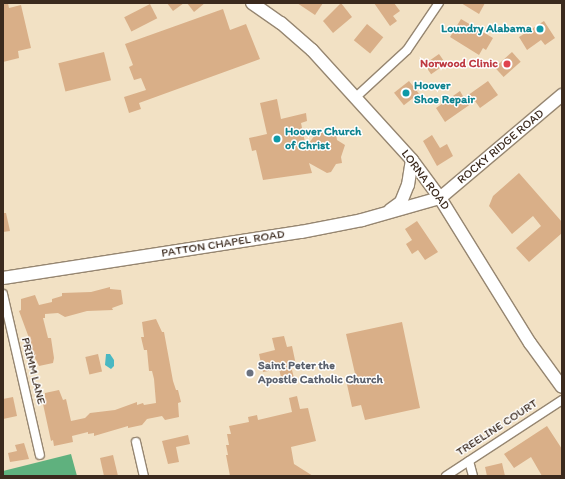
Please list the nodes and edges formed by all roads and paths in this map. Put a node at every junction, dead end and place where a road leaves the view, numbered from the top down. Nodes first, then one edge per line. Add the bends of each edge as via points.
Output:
1 (252, 3) edge
2 (439, 3) edge
3 (562, 95) edge
4 (356, 97) junction
5 (412, 160) junction
6 (440, 198) junction
7 (388, 213) junction
8 (3, 278) edge
9 (3, 294) edge
10 (562, 387) edge
11 (562, 400) edge
12 (136, 442) dead end
13 (40, 454) dead end
14 (469, 461) junction
15 (144, 476) edge
16 (446, 476) edge
17 (473, 476) edge

1 - 4 main road, LORNA ROAD via 281,23 312,50
2 - 4 street via 407,50
3 - 6 main road, ROCKY RIDGE ROAD
4 - 5 main road, LORNA ROAD
5 - 6 main road, LORNA ROAD
5 - 7 main road via 408,185 401,202
6 - 7 main road, PATTON CHAPEL ROAD
6 - 10 main road, LORNA ROAD via 530,343
7 - 8 main road, PATTON CHAPEL ROAD via 301,232
9 - 13 street, PRIMM LANE
11 - 14 street, TREELINE COURT
12 - 15 street
14 - 16 street, TREELINE COURT
14 - 17 street

